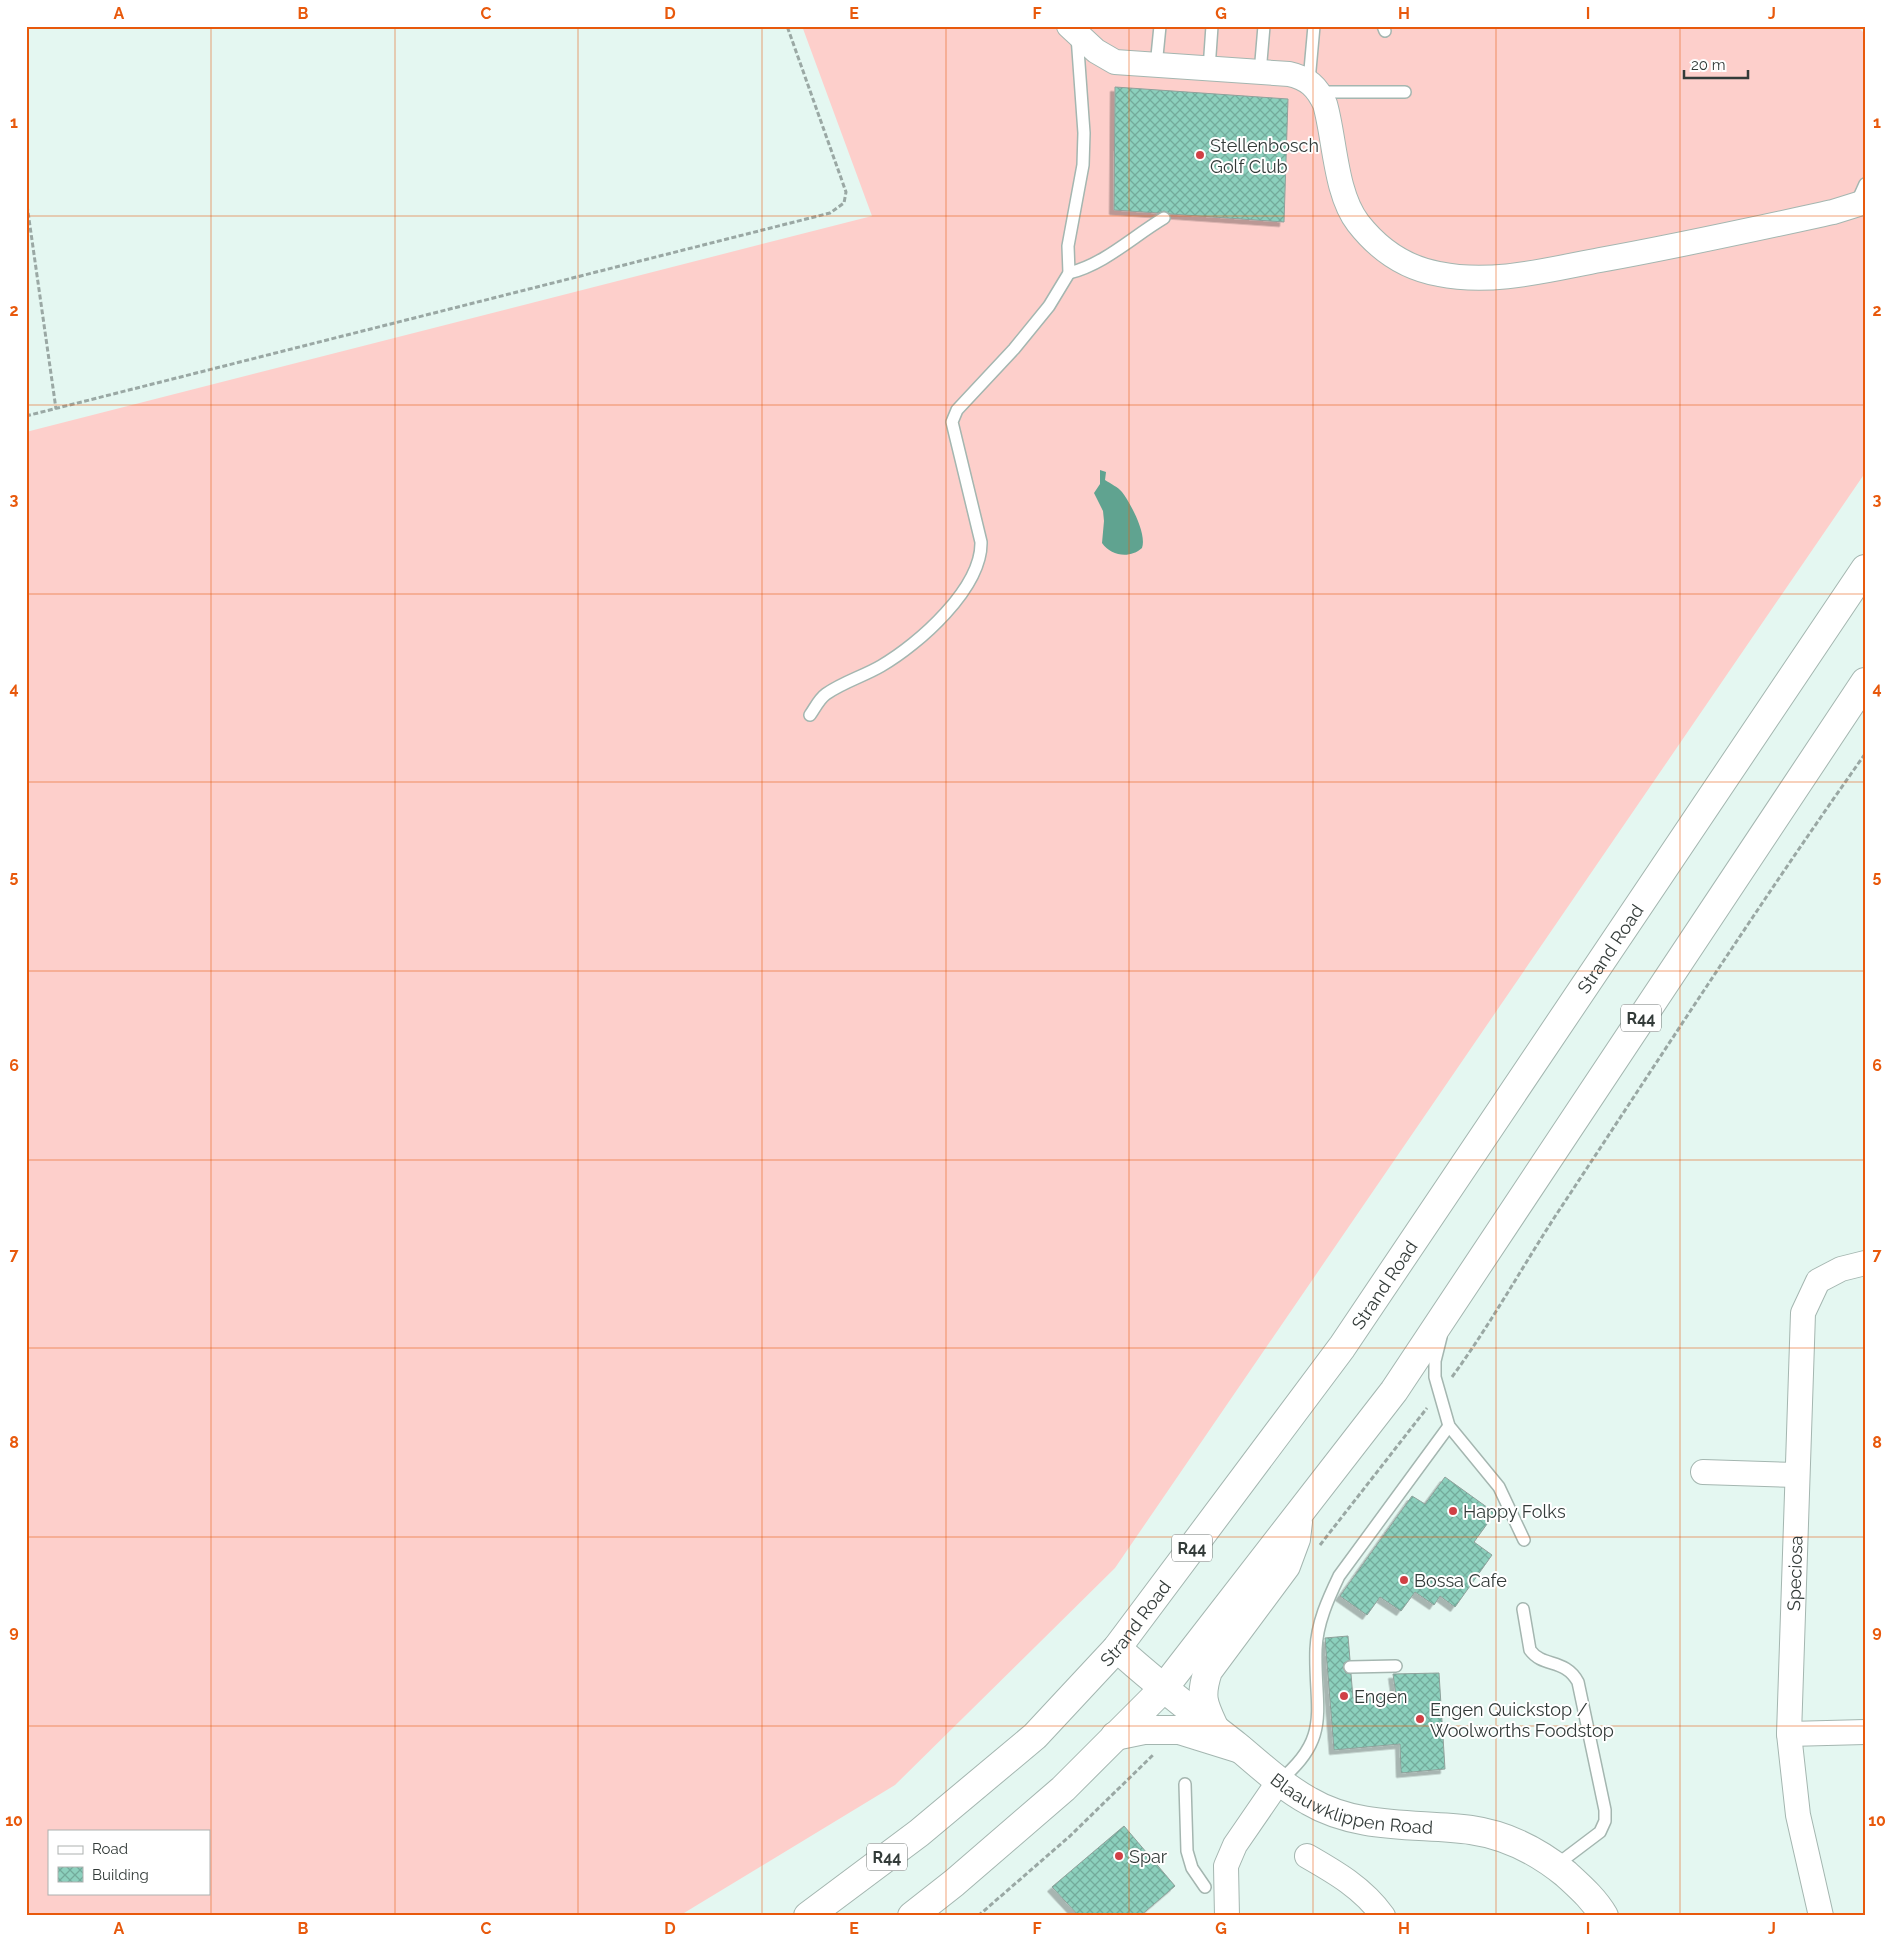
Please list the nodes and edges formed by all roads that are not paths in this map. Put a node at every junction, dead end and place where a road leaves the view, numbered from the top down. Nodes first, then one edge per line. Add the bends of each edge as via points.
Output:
1 (1160, 26) edge
2 (1212, 26) edge
3 (1264, 26) edge
4 (1314, 26) edge
5 (1075, 29) edge
6 (1156, 66) junction
7 (1209, 69) junction
8 (1260, 72) junction
9 (1314, 86) junction
10 (1405, 92) dead end
11 (1865, 184) edge
12 (1862, 208) edge
13 (1164, 218) dead end
14 (1070, 273) junction
15 (1865, 569) edge
16 (1865, 682) edge
17 (810, 715) dead end
18 (1865, 1263) edge
19 (1455, 1297) junction
20 (1449, 1426) junction
21 (1703, 1472) dead end
22 (1797, 1475) junction
23 (1300, 1513) junction
24 (1524, 1540) dead end
25 (1523, 1610) dead end
26 (1117, 1648) junction
27 (1396, 1666) dead end
28 (1350, 1667) dead end
29 (1163, 1689) junction
30 (1215, 1729) junction
31 (1865, 1732) edge
32 (1789, 1734) junction
33 (1115, 1736) junction
34 (1240, 1749) junction
35 (1278, 1781) junction
36 (1185, 1784) dead end
37 (1307, 1856) dead end
38 (1555, 1866) junction
39 (1205, 1887) dead end
40 (808, 1916) edge
41 (912, 1916) edge
42 (1226, 1916) edge
43 (1383, 1916) edge
44 (1604, 1916) edge
45 (1821, 1916) edge

1 - 6 lane
2 - 7 lane
3 - 8 lane
4 - 9 lane
5 - 6 street via 1096,51 1115,62
5 - 14 lane via 1084,133 1083,164 1068,246
6 - 7 street
7 - 8 street
8 - 9 street via 1289,74
9 - 10 lane
9 - 12 street via 1329,117 1345,197 1357,222 1382,249 1404,264 1439,274 1473,278 1512,276
11 - 12 lane
13 - 14 lane via 1086,269
14 - 17 lane via 1049,306 954,416 953,430 981,542 979,560 973,573 946,612 920,637 882,666 826,694
15 - 26 main road, Strand Road / R44 via 1342,1347
16 - 19 main road, R44
18 - 22 street, Speciosa via 1841,1269 1818,1280 1803,1313
19 - 20 lane via 1435,1361 1435,1377
19 - 23 main road, R44 via 1394,1390
20 - 24 lane via 1499,1488
20 - 35 lane via 1339,1576 1327,1601 1316,1648 1322,1669 1312,1745 1297,1766
21 - 22 street
22 - 32 street, Speciosa
23 - 29 main road, R44
23 - 30 main road via 1296,1539 1286,1566 1208,1671 1202,1701
25 - 38 lane via 1530,1650 1540,1658 1569,1669 1578,1682 1605,1810 1600,1832
26 - 29 main road, Blaauwklippen Road
26 - 40 main road, Strand Road / R44 via 1035,1736 919,1833
27 - 28 lane
29 - 30 main road, Blaauwklippen Road
29 - 33 main road, R44
30 - 34 main road, Blaauwklippen Road
31 - 32 street
32 - 45 street, Speciosa via 1798,1815
33 - 34 main road via 1144,1730 1179,1730
33 - 41 main road, R44 via 1063,1789
34 - 35 main road, Blaauwklippen Road
35 - 38 main road, Blaauwklippen Road via 1309,1802 1338,1813 1373,1823 1472,1830 1502,1837 1528,1848
35 - 42 street via 1235,1845 1226,1866
36 - 39 lane via 1187,1851 1192,1868
37 - 43 street via 1344,1877
38 - 44 main road, Blaauwklippen Road via 1584,1890

